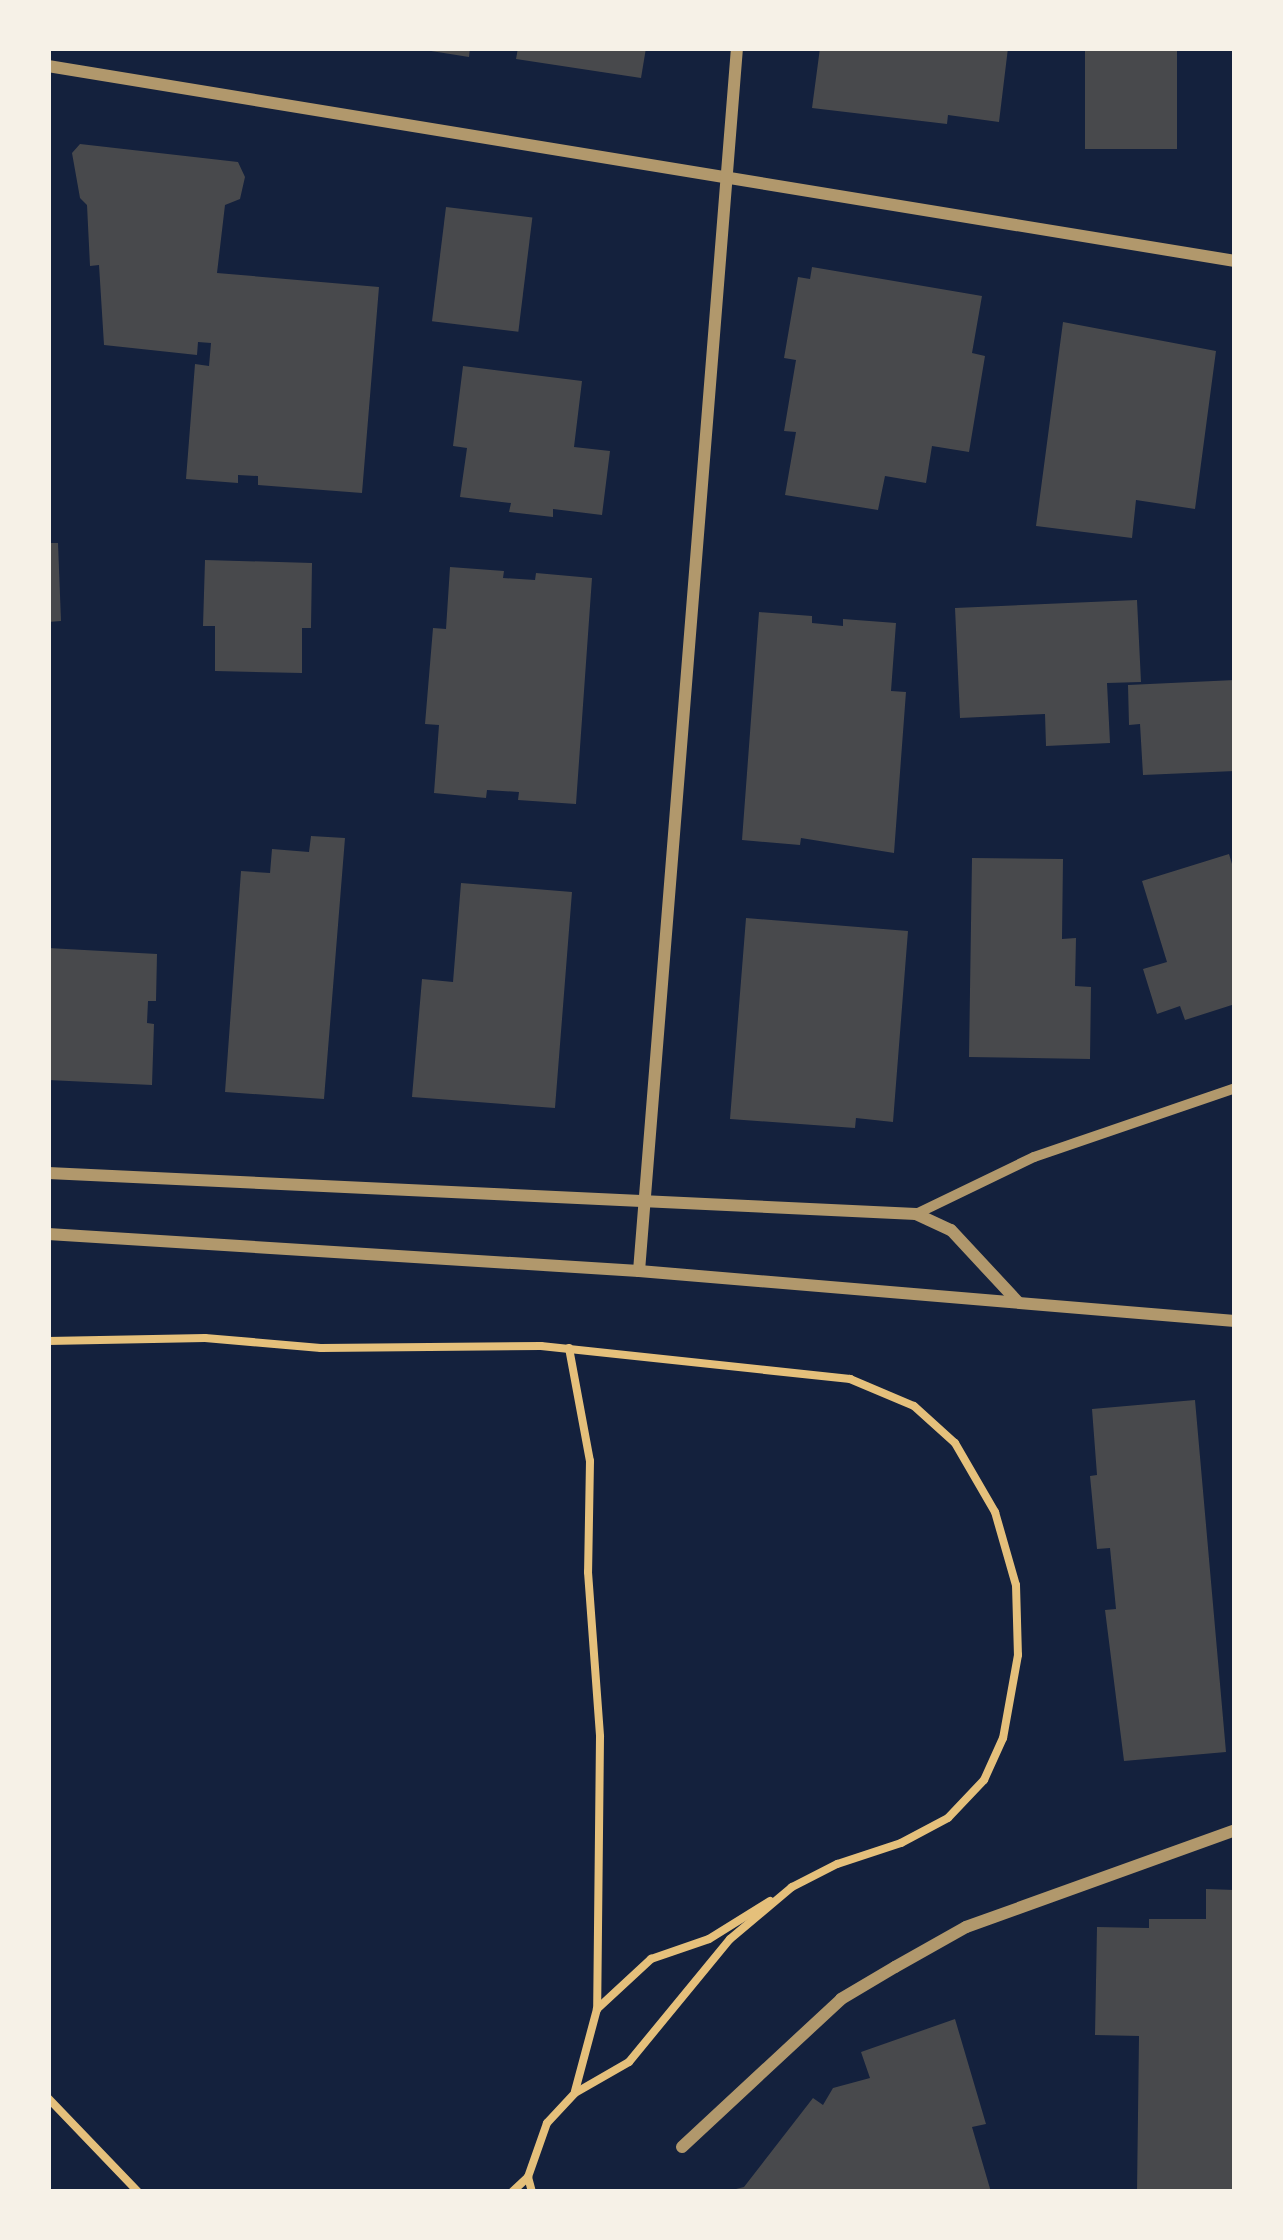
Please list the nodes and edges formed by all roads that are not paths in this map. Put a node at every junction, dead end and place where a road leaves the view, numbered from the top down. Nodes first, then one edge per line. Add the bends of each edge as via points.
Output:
1 (737, 48) edge
2 (48, 66) edge
3 (724, 174) junction
4 (1235, 261) edge
5 (1235, 1088) edge
6 (48, 1173) edge
7 (644, 1204) junction
8 (916, 1214) junction
9 (48, 1234) edge
10 (639, 1271) junction
11 (1019, 1304) junction
12 (1235, 1321) edge
13 (1235, 1830) edge
14 (682, 2147) dead end

1 - 3 street
2 - 3 street
3 - 4 street
3 - 7 street
5 - 8 street via 1034,1157
6 - 7 street
7 - 8 street
7 - 10 street
8 - 11 street via 951,1230
9 - 10 street
10 - 11 street
11 - 12 street
13 - 14 street via 1002,1913 895,1967 841,2000

